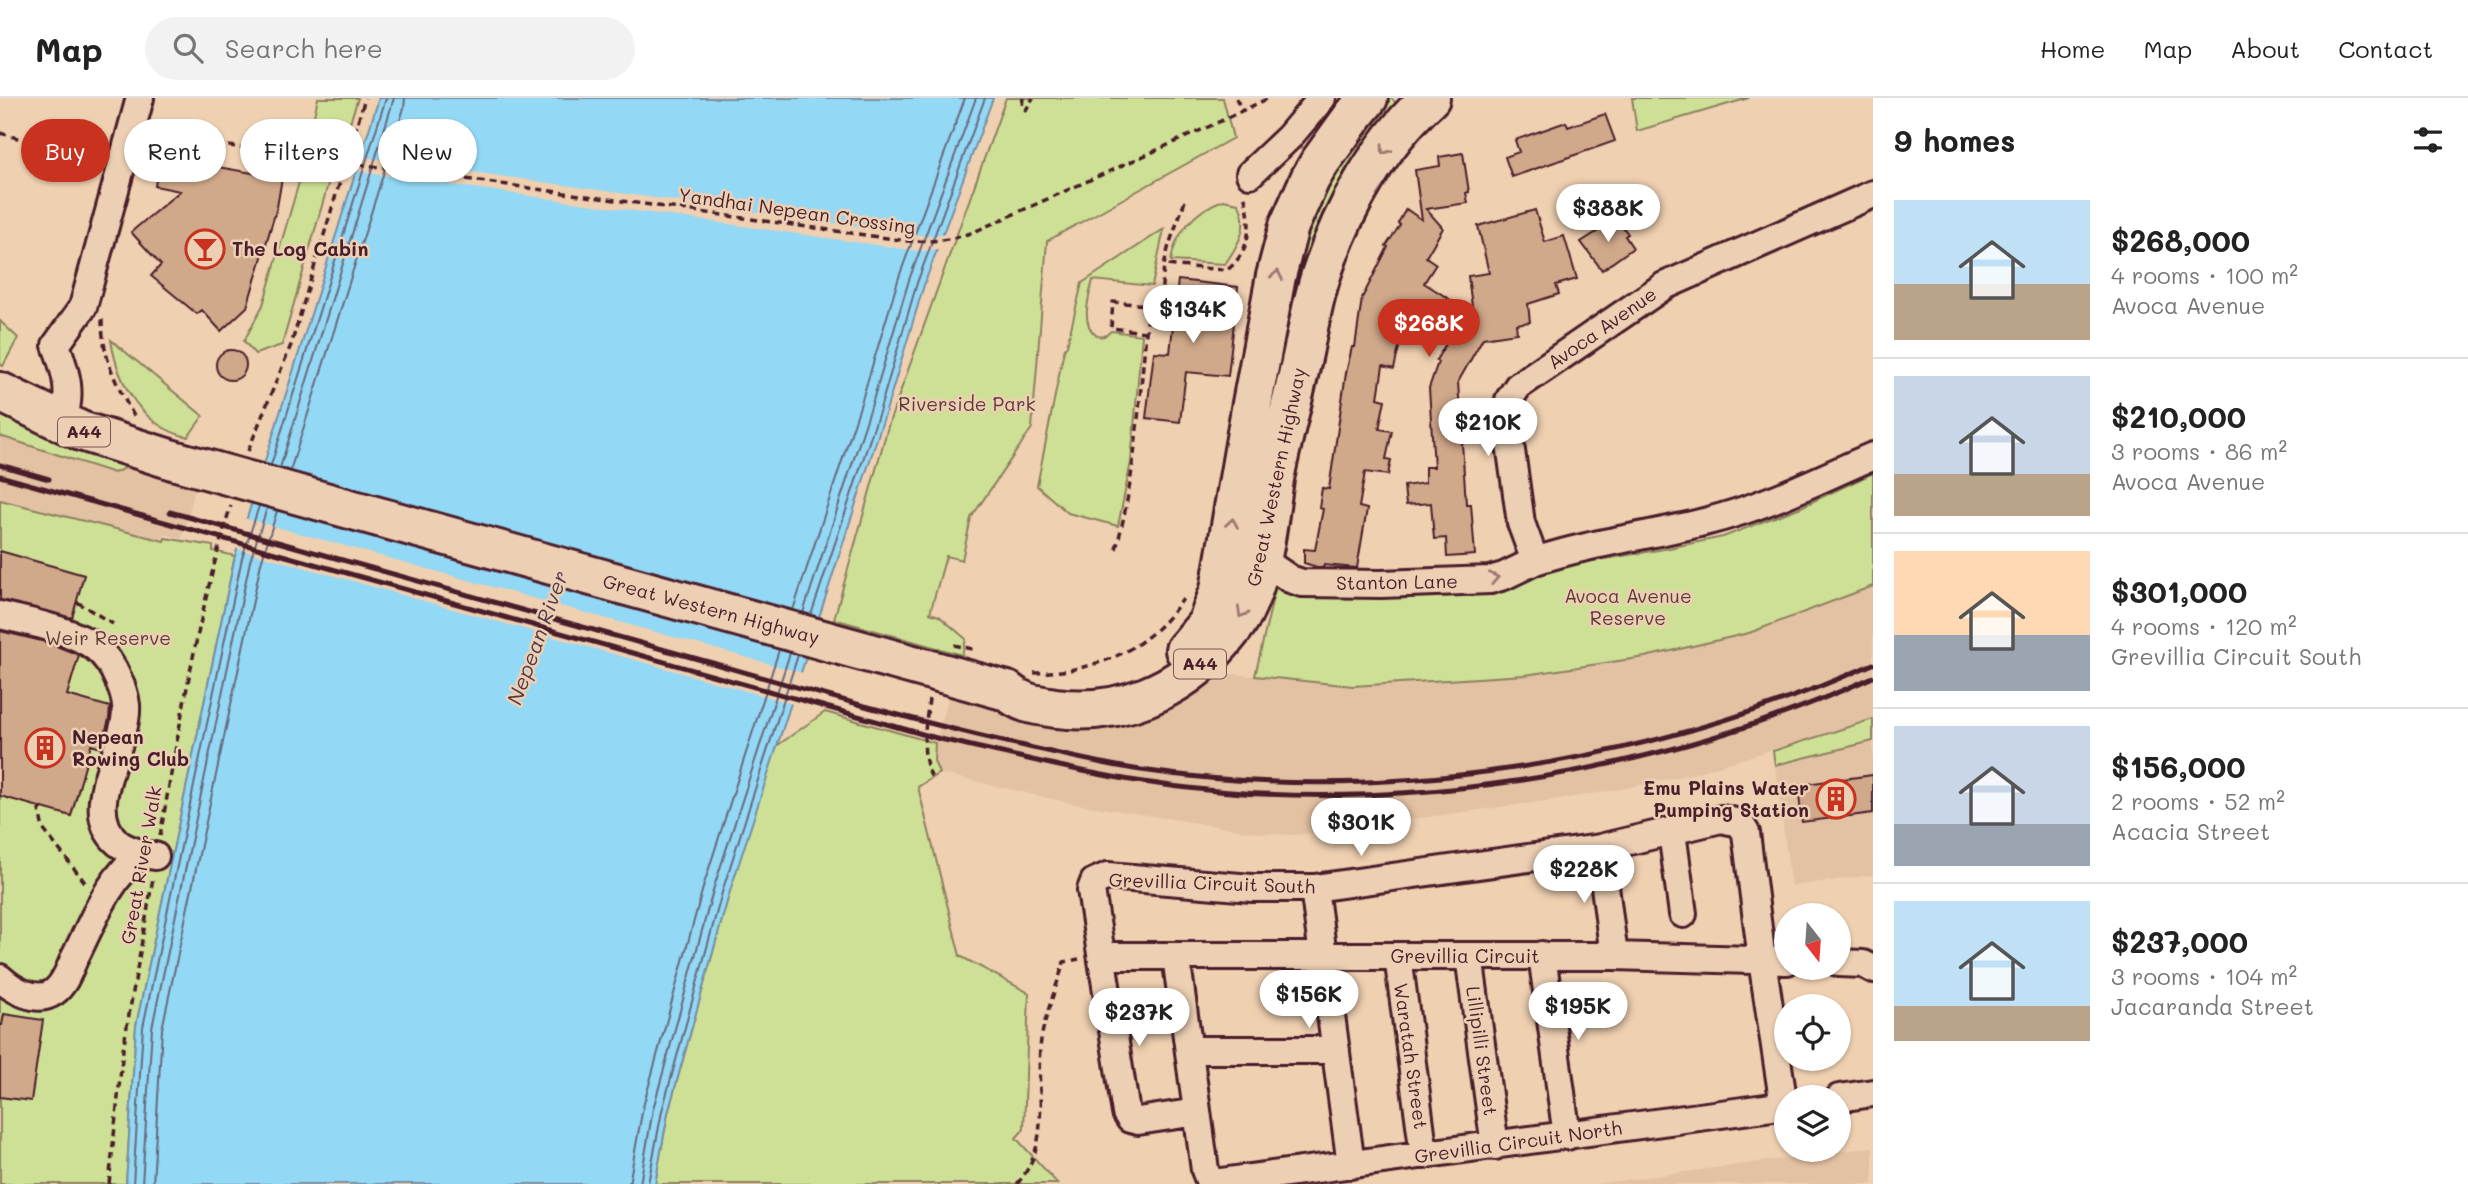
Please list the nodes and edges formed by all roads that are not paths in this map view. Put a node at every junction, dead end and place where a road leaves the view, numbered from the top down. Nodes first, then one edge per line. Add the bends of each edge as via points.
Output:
1 (140, 98) edge
2 (1322, 98) edge
3 (1368, 98) edge
4 (1430, 98) edge
5 (1251, 174) road end
6 (1873, 194) edge
7 (0, 392) edge
8 (62, 423) junction
9 (1873, 456) edge
10 (1261, 559) junction
11 (1535, 561) junction
12 (0, 615) edge
13 (1016, 682) junction
14 (1672, 832) junction
15 (1600, 848) junction
16 (1314, 888) junction
17 (1683, 914) dead end
18 (1323, 955) junction
19 (1542, 955) junction
20 (1102, 956) junction
21 (1176, 956) junction
22 (1398, 956) junction
23 (1469, 956) junction
24 (1614, 956) junction
25 (1774, 960) edge
26 (0, 978) edge
27 (1776, 980) edge
28 (1189, 1050) junction
29 (1336, 1050) junction
30 (1784, 1085) edge
31 (1873, 1094) edge
32 (1851, 1097) edge
33 (1774, 1108) edge
34 (1197, 1112) junction
35 (1567, 1136) junction
36 (1495, 1146) junction
37 (1424, 1155) junction
38 (1352, 1165) junction

1 - 8 street via 82,307 56,345 69,390
2 - 5 street
13 -> 3 highway, Great Western Highway / A44 via 1085,697 1128,688 1170,664 1207,624 1220,590 1289,226 1320,162
4 -> 10 highway, Great Western Highway / A44 via 1376,163 1349,208 1322,273 1275,476
6 - 11 street, Avoca Avenue via 1664,286 1518,386 1509,401 1507,422 1521,523
7 - 8 highway, A44
8 - 13 highway, Great Western Highway / A44, bridge via 173,460
9 - 11 street via 1722,517
10 -> 11 street, Stanton Lane via 1303,583 1490,580
10 -> 13 highway, Great Western Highway / A44 via 1242,615 1214,650 1174,684 1127,704 1072,710 1018,701
12 - 26 street via 75,636 97,649 114,670 126,707 102,811 119,844 149,855 122,873 63,982 52,993 27,994
14 - 15 street, Grevillia Circuit South
14 - 17 street
14 - 25 street, Grevillia Circuit South via 1721,819 1740,823
15 - 16 street, Grevillia Circuit South
15 - 24 street
16 - 18 street
16 - 20 street, Grevillia Circuit South via 1100,878 1091,890
18 - 21 street, Grevillia Circuit
18 - 22 street, Grevillia Circuit
18 - 29 street
19 - 23 street, Grevillia Circuit
19 - 24 street, Grevillia Circuit
19 - 35 street
20 - 21 street, Grevillia Circuit
20 - 34 street via 1126,1113 1138,1121
21 - 28 street
22 - 23 street, Grevillia Circuit
22 - 37 street, Waratah Street
23 - 36 street, Lillipilli Street
24 - 25 street, Grevillia Circuit
27 - 30 street
28 - 29 street
28 - 34 street
29 - 38 street
31 - 32 street
33 - 35 street, Grevillia Circuit North
34 - 38 street, Grevillia Circuit North via 1205,1170 1214,1183
35 - 36 street, Grevillia Circuit North
36 - 37 street, Grevillia Circuit North
37 - 38 street, Grevillia Circuit North

